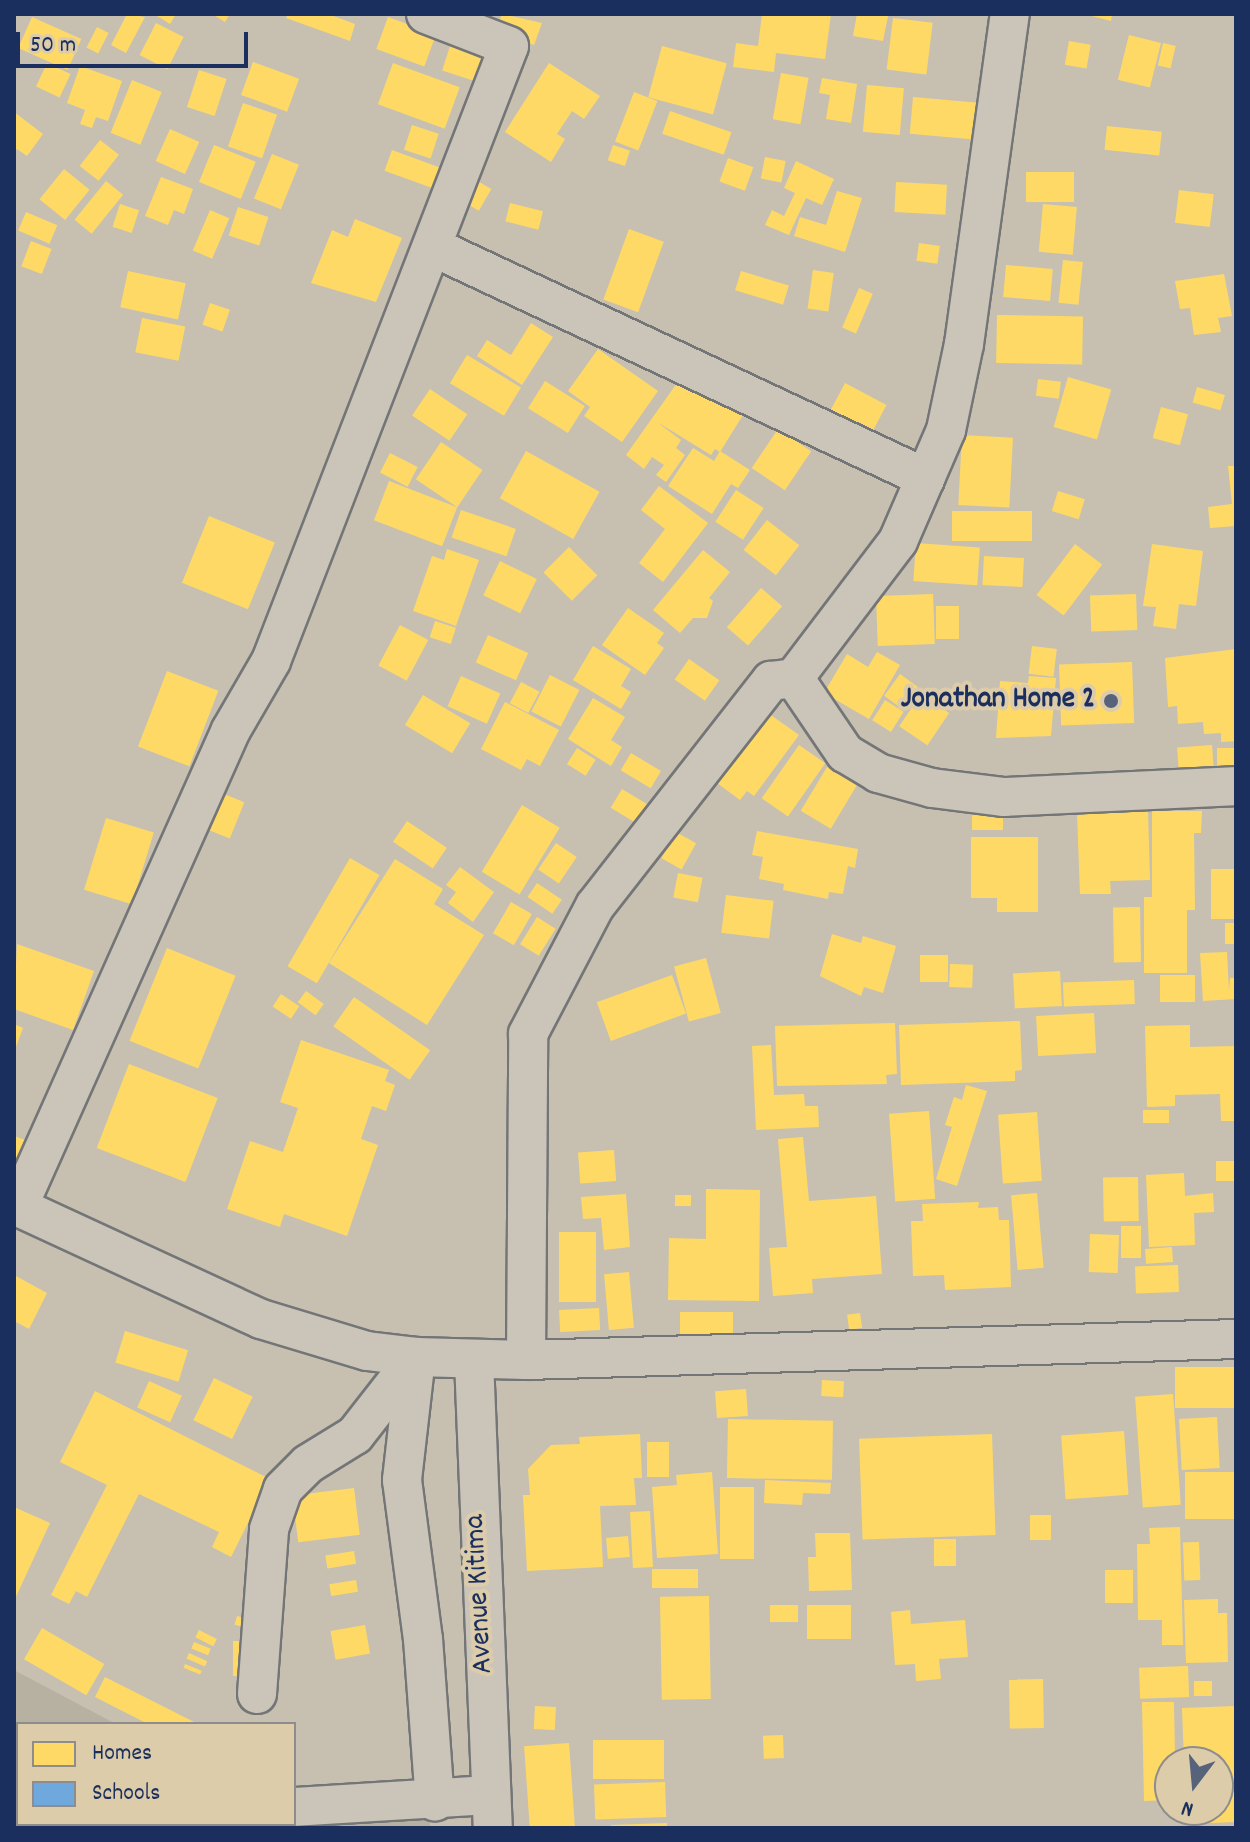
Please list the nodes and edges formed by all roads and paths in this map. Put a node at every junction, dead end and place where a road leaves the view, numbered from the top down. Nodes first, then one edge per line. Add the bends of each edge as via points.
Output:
1 (426, 14) edge
2 (1010, 14) edge
3 (433, 247) junction
4 (926, 478) junction
5 (794, 678) junction
6 (1236, 786) edge
7 (16, 1206) edge
8 (1236, 1339) edge
9 (416, 1357) junction
10 (474, 1360) junction
11 (526, 1360) junction
12 (257, 1694) dead end
13 (435, 1802) junction
14 (296, 1807) edge
15 (492, 1811) edge

1 - 3 street via 509,46
2 - 4 street via 964,344 946,430
3 - 4 street
3 - 7 street via 271,661 231,730
4 - 5 street via 898,541
5 - 6 street via 845,753 878,773 932,788 1004,797
5 - 11 street via 771,681 595,906 528,1034
7 - 9 street via 261,1319 367,1351
8 - 11 street
9 - 10 street
9 - 12 street via 355,1435 308,1464 283,1489 269,1529
9 - 13 street via 402,1480 420,1612
10 - 11 street
10 - 15 street, Avenue Kitima
13 - 14 street
13 - 15 street

